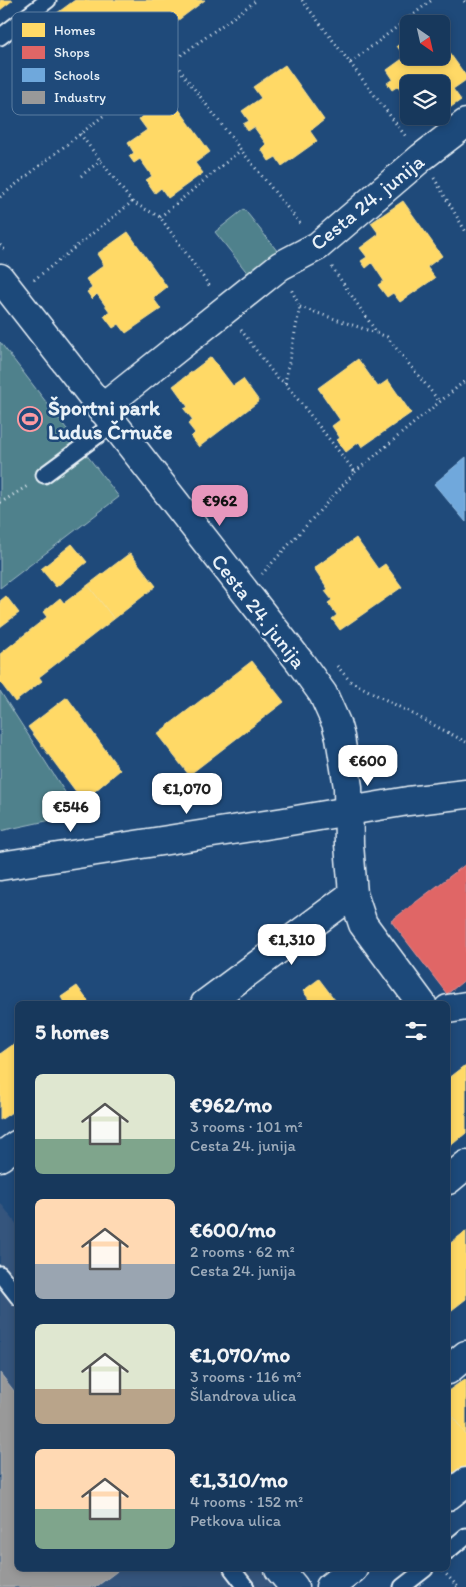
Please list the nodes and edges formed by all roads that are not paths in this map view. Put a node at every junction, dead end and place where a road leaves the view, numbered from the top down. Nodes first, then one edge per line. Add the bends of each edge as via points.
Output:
1 (48, 0) edge
2 (32, 12) edge
3 (12, 28) edge
4 (0, 37) edge
5 (466, 123) edge
6 (0, 278) edge
7 (107, 417) junction
8 (44, 476) road end
9 (466, 794) edge
10 (349, 812) junction
11 (0, 866) edge
12 (353, 894) junction
13 (209, 1001) edge
14 (420, 1001) edge
15 (466, 1006) edge
16 (450, 1009) edge
17 (15, 1146) edge
18 (0, 1157) edge
19 (466, 1165) edge
20 (450, 1178) edge
21 (0, 1274) edge
22 (15, 1293) edge
23 (466, 1356) edge
24 (450, 1368) edge
25 (466, 1482) edge
26 (450, 1494) edge
27 (466, 1536) edge
28 (450, 1549) edge
29 (234, 1571) edge
30 (281, 1571) edge
31 (351, 1571) edge
32 (422, 1571) edge
33 (246, 1587) edge
34 (294, 1587) edge
35 (330, 1587) edge
36 (402, 1587) edge

1 - 2 lane
3 - 4 lane
5 - 7 street, Cesta 24. junija via 318,246 280,266 225,309
6 - 7 street, Cesta 24. junija
7 - 8 lane
7 - 10 street, Cesta 24. junija via 288,646 322,694 336,723 342,747
9 - 10 street
10 - 11 street
10 - 12 street, Cesta 24. junija
12 - 13 street
12 - 14 street, Cesta 24. junija via 363,924
15 - 16 street
17 - 18 street
19 - 20 street
21 - 22 lane
23 - 24 street
25 - 26 street
27 - 28 lane
29 - 33 lane
30 - 34 street
31 - 35 street
32 - 36 lane

